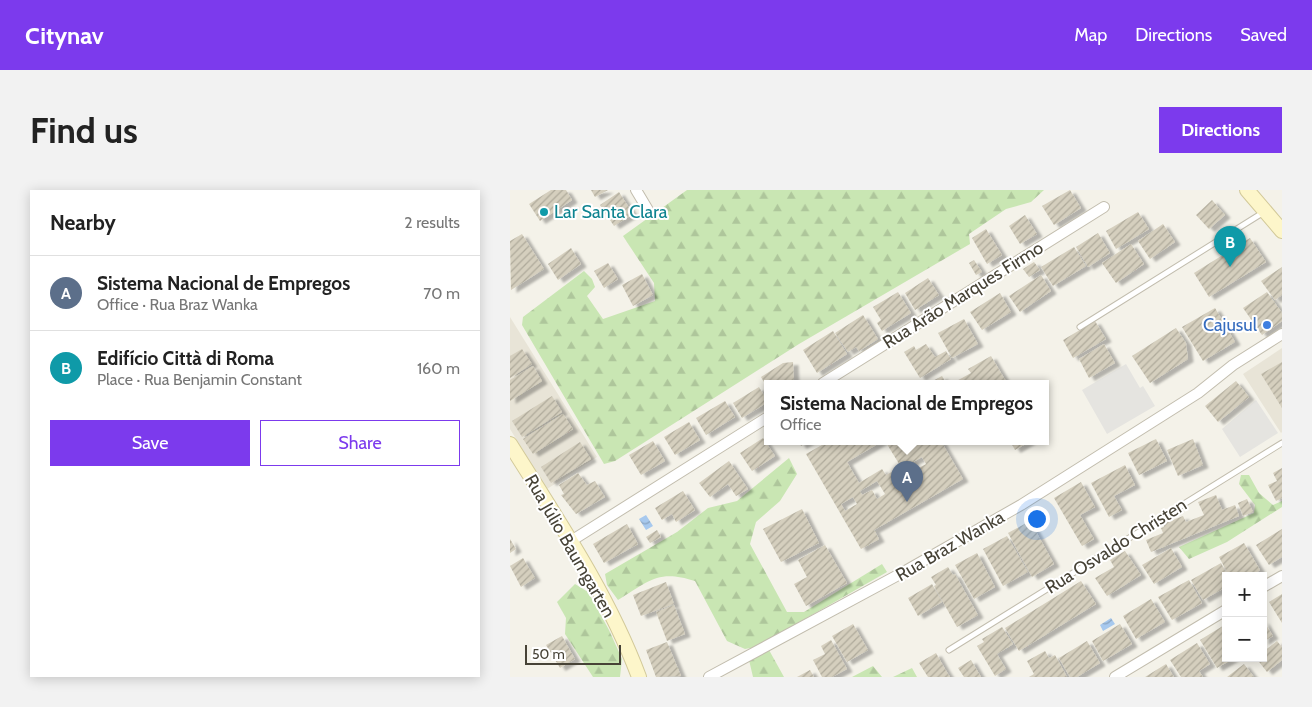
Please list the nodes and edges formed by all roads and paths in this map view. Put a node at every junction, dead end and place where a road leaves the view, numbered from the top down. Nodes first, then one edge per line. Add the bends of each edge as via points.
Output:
1 (636, 190) edge
2 (1247, 190) edge
3 (1104, 207) dead end
4 (648, 210) dead end
5 (1265, 212) junction
6 (1282, 231) edge
7 (1080, 328) dead end
8 (1282, 334) edge
9 (828, 380) edge
10 (764, 420) edge
11 (1282, 443) edge
12 (510, 444) edge
13 (571, 541) junction
14 (1282, 576) edge
15 (1267, 585) edge
16 (1222, 612) edge
17 (949, 650) dead end
18 (640, 677) edge
19 (709, 677) edge
20 (1115, 677) edge

1 - 4 street
2 - 5 street
3 - 9 street, Rua Arão Marques Firmo
5 - 6 street
5 - 7 lane
8 - 19 street, Rua Braz Wanka via 1233,365 1198,393 1020,504 900,574
10 - 13 street
11 - 17 lane, Rua Osvaldo Christen
12 - 13 street, Rua Júlio Baumgarten
13 - 18 street, Rua Júlio Baumgarten
14 - 15 street
16 - 20 street

